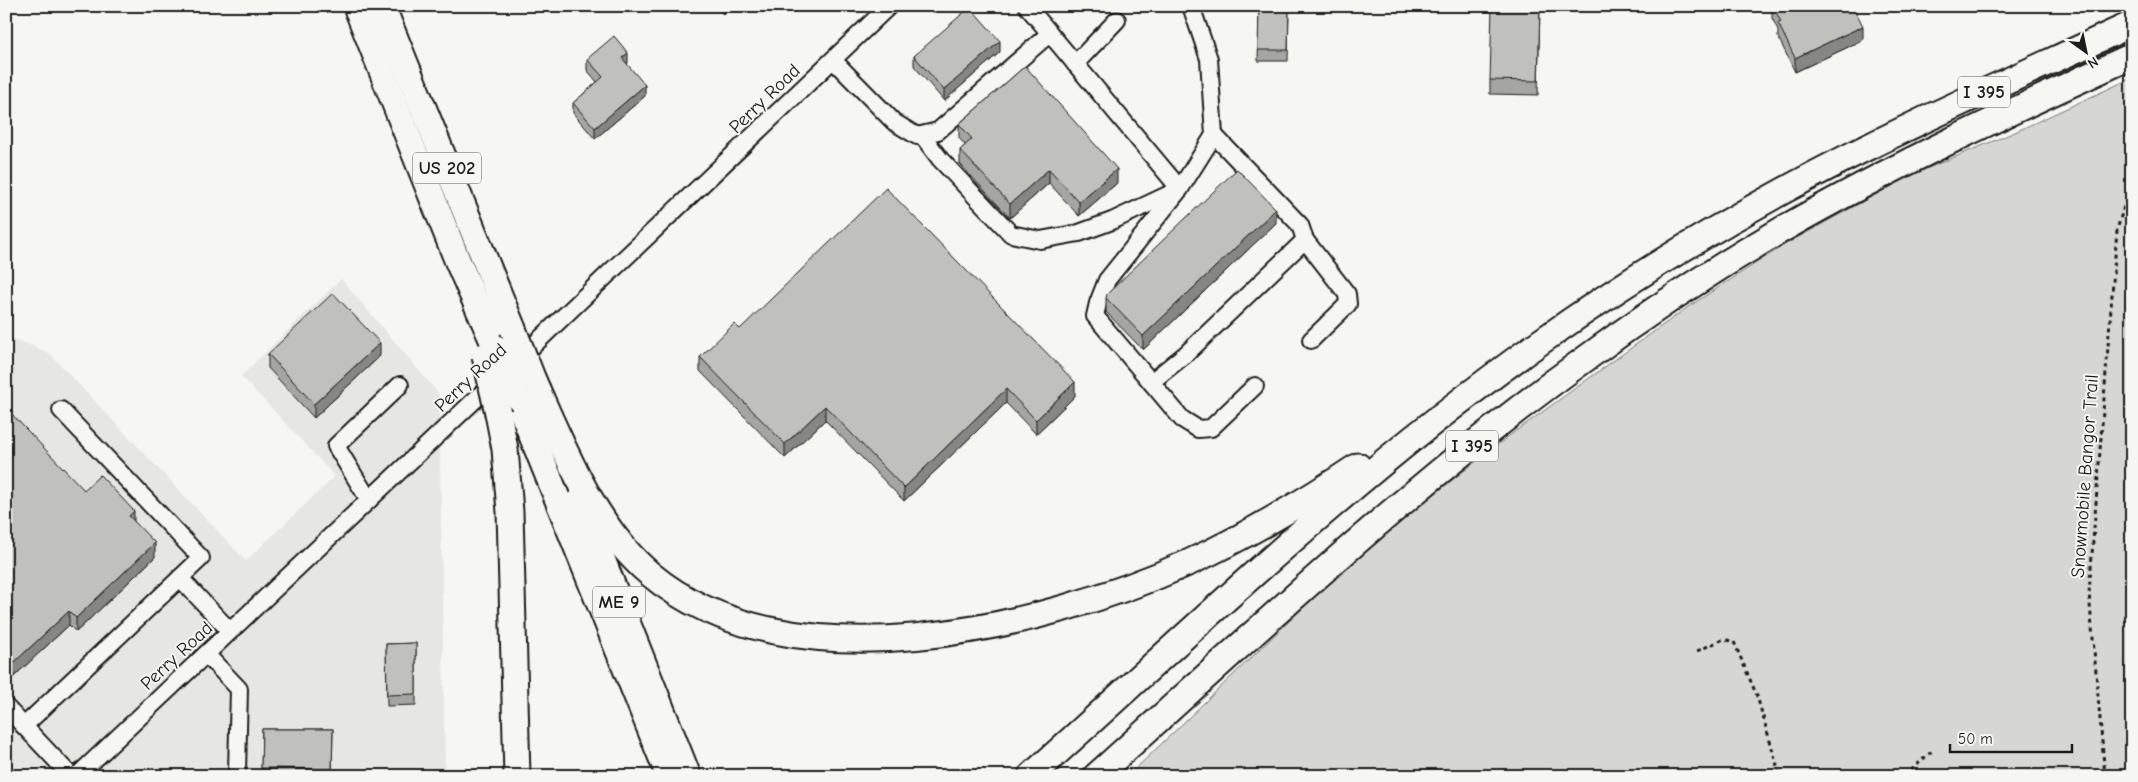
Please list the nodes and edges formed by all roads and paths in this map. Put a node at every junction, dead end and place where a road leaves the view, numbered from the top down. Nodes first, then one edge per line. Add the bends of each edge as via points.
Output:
1 (356, 6) edge
2 (382, 6) edge
3 (889, 6) edge
4 (1027, 6) edge
5 (1191, 6) edge
6 (1117, 20) dead end
7 (2132, 24) edge
8 (1049, 34) junction
9 (2132, 56) edge
10 (833, 60) junction
11 (1075, 64) junction
12 (922, 135) junction
13 (1214, 135) junction
14 (2132, 179) edge
15 (1180, 188) junction
16 (1305, 240) junction
17 (1311, 340) dead end
18 (498, 344) junction
19 (1493, 376) junction
20 (1151, 382) junction
21 (400, 385) dead end
22 (1255, 386) dead end
23 (516, 396) junction
24 (61, 410) dead end
25 (554, 427) junction
26 (369, 500) junction
27 (180, 578) junction
28 (230, 631) junction
29 (1697, 651) dead end
30 (206, 654) junction
31 (6, 707) edge
32 (24, 726) junction
33 (1932, 751) dead end
34 (237, 772) dead end
35 (71, 776) edge
36 (77, 776) edge
37 (517, 776) edge
38 (668, 776) edge
39 (688, 776) edge
40 (1031, 776) edge
41 (1096, 776) edge
42 (1780, 776) edge
43 (1905, 776) edge
44 (2105, 776) edge

1 - 18 highway, US 202 via 458,262
2 - 18 highway, US 202
3 - 10 street, Perry Road
4 - 8 street
5 - 13 street via 1209,59
6 - 11 street
7 - 19 highway, I 395 via 1889,137 1786,189 1636,278
8 - 11 street
8 - 12 street via 938,131
9 - 41 highway, I 395 via 1996,118 1836,200 1731,261 1617,336 1533,397 1441,471
10 - 12 street via 894,122 917,136
10 - 26 street, Perry Road
11 - 15 street
12 - 15 street via 940,159 1011,234 1040,240 1080,233
13 - 15 street
13 - 16 street via 1300,225
14 - 44 path, Snowmobile Bangor Trail via 2117,230 2089,593
15 - 20 street via 1107,280 1095,316
16 - 17 street via 1347,294 1348,304
16 - 20 street via 1188,353
18 - 23 highway, US 202, bridge
18 - 23 highway, bridge
19 - 25 highway via 1286,512 1189,562 1118,591 1049,612 958,631 889,638 845,639 761,628 712,611 672,590 648,573 618,541 592,500
19 - 40 highway, I 395 via 1358,484
20 - 22 street via 1182,419 1198,429 1211,428
21 - 26 street via 336,446
23 - 25 highway, US 202
23 - 37 highway via 505,449 510,512
23 - 38 highway
24 - 27 street via 201,558
25 - 39 highway, ME 9 via 590,532
26 - 28 street, Perry Road
27 - 28 street
27 - 32 street
28 - 30 street, Perry Road
29 - 42 path via 1724,639 1734,642 1757,696
30 - 34 street via 239,689
30 - 36 street, Perry Road
31 - 32 street
32 - 35 street
33 - 43 path

